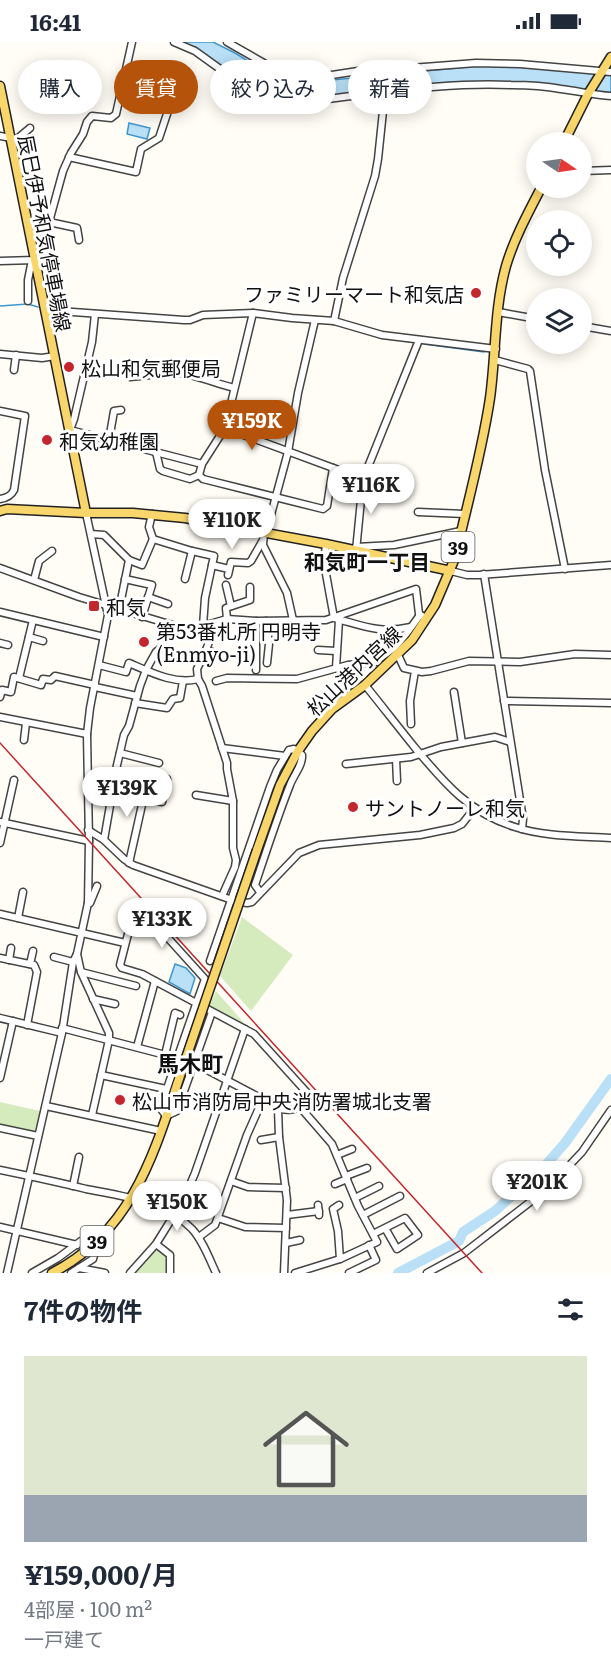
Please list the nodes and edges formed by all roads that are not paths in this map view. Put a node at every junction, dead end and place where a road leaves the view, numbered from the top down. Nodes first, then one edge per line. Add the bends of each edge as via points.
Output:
1 (132, 42) edge
2 (174, 42) edge
3 (227, 42) edge
4 (611, 57) edge
5 (128, 60) edge
6 (605, 71) edge
7 (0, 86) edge
8 (432, 87) edge
9 (589, 93) junction
10 (348, 96) edge
11 (611, 96) edge
12 (116, 114) edge
13 (167, 114) edge
14 (383, 114) edge
15 (30, 128) dead end
16 (569, 132) edge
17 (0, 136) edge
18 (10, 138) junction
19 (69, 157) junction
20 (592, 170) edge
21 (611, 170) edge
22 (537, 198) edge
23 (49, 222) junction
24 (79, 240) dead end
25 (34, 260) junction
26 (0, 261) edge
27 (28, 301) dead end
28 (45, 310) junction
29 (498, 312) junction
30 (253, 313) junction
31 (94, 314) junction
32 (526, 317) edge
33 (315, 320) junction
34 (334, 321) junction
35 (592, 328) edge
36 (611, 331) edge
37 (419, 340) junction
38 (496, 349) junction
39 (0, 354) edge
40 (16, 355) junction
41 (55, 356) junction
42 (495, 360) junction
43 (14, 370) dead end
44 (130, 377) dead end
45 (234, 388) junction
46 (121, 410) dead end
47 (0, 411) edge
48 (225, 428) junction
49 (70, 430) junction
50 (109, 440) junction
51 (156, 452) junction
52 (288, 452) junction
53 (202, 464) junction
54 (333, 468) junction
55 (199, 475) junction
56 (363, 478) junction
57 (276, 498) junction
58 (0, 499) edge
59 (0, 511) edge
60 (418, 512) dead end
61 (86, 513) junction
62 (152, 514) junction
63 (465, 514) junction
64 (461, 531) junction
65 (91, 534) junction
66 (264, 535) junction
67 (153, 539) junction
68 (326, 544) junction
69 (356, 549) junction
70 (52, 551) dead end
71 (192, 551) junction
72 (129, 560) junction
73 (212, 565) junction
74 (611, 565) edge
75 (0, 568) edge
76 (566, 569) junction
77 (451, 572) junction
78 (484, 574) junction
79 (125, 579) junction
80 (185, 579) dead end
81 (34, 580) junction
82 (226, 585) dead end
83 (250, 587) dead end
84 (148, 597) junction
85 (168, 604) dead end
86 (106, 605) junction
87 (231, 606) junction
88 (119, 610) junction
89 (0, 612) edge
90 (142, 616) junction
91 (423, 617) junction
92 (227, 619) junction
93 (337, 619) junction
94 (33, 620) junction
95 (293, 620) junction
96 (256, 621) junction
97 (266, 621) junction
98 (216, 623) junction
99 (167, 624) junction
100 (203, 626) junction
101 (411, 627) junction
102 (29, 637) junction
103 (104, 637) junction
104 (43, 641) dead end
105 (0, 643) edge
106 (8, 645) dead end
107 (206, 650) junction
108 (318, 650) dead end
109 (336, 651) junction
110 (398, 655) junction
111 (611, 656) edge
112 (228, 657) dead end
113 (267, 663) dead end
114 (498, 663) junction
115 (99, 665) junction
116 (336, 668) junction
117 (146, 670) junction
118 (256, 670) dead end
119 (415, 671) junction
120 (19, 678) junction
121 (198, 679) junction
122 (183, 681) junction
123 (216, 681) dead end
124 (365, 685) junction
125 (95, 686) junction
126 (454, 692) dead end
127 (0, 697) edge
128 (136, 700) junction
129 (504, 701) junction
130 (611, 703) edge
131 (0, 717) edge
132 (26, 723) junction
133 (411, 724) dead end
134 (87, 734) junction
135 (24, 740) dead end
136 (510, 742) junction
137 (462, 743) junction
138 (222, 748) junction
139 (298, 751) junction
140 (120, 753) junction
141 (421, 754) junction
142 (285, 756) junction
143 (396, 759) junction
144 (375, 761) junction
145 (159, 763) dead end
146 (355, 763) junction
147 (346, 764) dead end
148 (376, 771) dead end
149 (356, 772) dead end
150 (115, 776) junction
151 (148, 778) dead end
152 (167, 779) dead end
153 (14, 780) dead end
154 (134, 780) dead end
155 (397, 781) dead end
156 (196, 795) dead end
157 (143, 798) junction
158 (233, 801) junction
159 (474, 809) junction
160 (2, 822) edge
161 (522, 829) junction
162 (88, 830) junction
163 (611, 838) edge
164 (105, 840) junction
165 (89, 842) junction
166 (0, 843) edge
167 (129, 863) junction
168 (97, 886) dead end
169 (23, 892) dead end
170 (260, 892) junction
171 (222, 896) junction
172 (232, 900) junction
173 (88, 903) junction
174 (0, 914) edge
175 (18, 918) junction
176 (82, 932) junction
177 (125, 943) junction
178 (11, 948) dead end
179 (33, 951) dead end
180 (77, 954) junction
181 (54, 957) dead end
182 (0, 958) edge
183 (9, 960) junction
184 (210, 961) dead end
185 (73, 962) junction
186 (30, 964) junction
187 (81, 972) junction
188 (154, 981) junction
189 (136, 986) dead end
190 (93, 999) junction
191 (196, 1003) junction
192 (114, 1004) dead end
193 (212, 1012) junction
194 (180, 1015) dead end
195 (0, 1018) edge
196 (13, 1021) junction
197 (27, 1025) junction
198 (245, 1029) junction
199 (62, 1031) junction
200 (109, 1040) junction
201 (138, 1047) junction
202 (165, 1055) junction
203 (186, 1060) junction
204 (2, 1062) edge
205 (101, 1075) junction
206 (0, 1078) edge
207 (227, 1080) junction
208 (166, 1089) junction
209 (263, 1099) junction
210 (46, 1106) junction
211 (300, 1107) junction
212 (278, 1109) junction
213 (611, 1110) edge
214 (92, 1116) junction
215 (166, 1116) junction
216 (321, 1117) dead end
217 (314, 1123) junction
218 (0, 1128) edge
219 (161, 1131) junction
220 (38, 1136) junction
221 (279, 1137) junction
222 (261, 1140) dead end
223 (352, 1149) dead end
224 (338, 1155) junction
225 (79, 1157) dead end
226 (367, 1168) dead end
227 (0, 1170) edge
228 (29, 1176) junction
229 (346, 1178) junction
230 (231, 1181) junction
231 (335, 1184) dead end
232 (73, 1186) junction
233 (379, 1186) dead end
234 (286, 1188) junction
235 (400, 1196) dead end
236 (131, 1198) junction
237 (355, 1198) junction
238 (339, 1205) dead end
239 (319, 1210) dead end
240 (175, 1215) junction
241 (287, 1215) junction
242 (363, 1215) junction
243 (218, 1218) junction
244 (0, 1227) edge
245 (286, 1228) junction
246 (385, 1228) junction
247 (17, 1231) junction
248 (373, 1234) junction
249 (198, 1237) junction
250 (300, 1240) dead end
251 (286, 1243) junction
252 (94, 1244) junction
253 (156, 1244) junction
254 (77, 1245) junction
255 (369, 1245) junction
256 (339, 1259) junction
257 (80, 1268) junction
258 (8, 1273) edge
259 (32, 1273) edge
260 (52, 1273) edge
261 (71, 1273) edge
262 (105, 1273) edge
263 (130, 1273) edge
264 (170, 1273) edge
265 (216, 1273) edge
266 (284, 1273) edge
267 (295, 1273) edge
268 (349, 1273) edge
269 (427, 1273) edge

1 - 5 street
2 - 10 street via 195,51 227,74 281,96 318,100
3 - 6 street via 268,67 303,76 398,65 411,68 476,63
4 - 6 main road
6 - 9 main road
7 - 18 main road, 辰巳伊予和気停車場線
8 - 9 street via 509,85
9 - 11 street
9 - 16 main road
12 - 19 street via 113,118 90,118
13 - 19 street via 159,138 141,149 136,172
14 - 34 street via 375,176 342,278
15 - 18 street via 17,138
17 - 18 street
18 - 25 main road, 辰巳伊予和気停車場線
19 - 23 street
20 - 21 street
22 - 29 main road, 松山港内宮線 / 39 via 505,269
23 - 24 street via 77,228
23 - 25 street via 41,251
25 - 26 street
25 - 27 street via 28,280
25 - 28 main road, 辰巳伊予和気停車場線
28 - 31 street
28 - 41 main road, 辰巳伊予和気停車場線
29 - 32 street
29 - 38 main road, 松山港内宮線 / 39
30 - 31 street via 203,315 190,320
30 - 33 street
30 - 45 street
31 - 49 street via 92,342
33 - 34 street
33 - 52 street
34 - 37 street via 382,335
35 - 36 street
37 - 38 street
37 - 56 street
38 - 42 main road, 松山港内宮線 / 39
39 - 40 street
40 - 41 street
40 - 43 street
41 - 49 main road, 辰巳伊予和気停車場線
42 - 63 main road, 松山港内宮線 / 39 via 483,440
42 - 76 street via 530,371
44 - 45 street via 164,370
45 - 48 street
46 - 50 street via 114,411
47 - 58 street via 25,416 14,489 7,498
48 - 52 street
48 - 53 street
49 - 50 street
49 - 61 main road, 辰巳伊予和気停車場線
50 - 51 street
51 - 53 street
51 - 55 street via 163,471 190,479
52 - 54 street
52 - 57 street
53 - 55 street
54 - 56 street
54 - 57 street via 327,506 323,509
55 - 57 street
56 - 69 street
57 - 66 street
59 - 61 main road
60 - 63 street
61 - 62 main road
61 - 65 street
62 - 66 main road
62 - 67 street via 149,527
63 - 64 main road, 松山港内宮線 / 39
64 - 69 street
64 - 77 main road, 松山港内宮線 / 39
65 - 72 street via 104,535
65 - 86 street
66 - 68 main road
66 - 73 street via 251,561 231,562 228,572
66 - 95 street via 263,545 287,593
67 - 71 street
67 - 72 street via 142,565
68 - 69 main road
68 - 93 street via 324,563
69 - 77 main road
70 - 81 street via 39,561
71 - 73 street via 214,556
71 - 80 street
72 - 79 street
73 - 100 street
74 - 76 street
75 - 81 street
76 - 78 street
77 - 78 street
77 - 91 main road, 松山港内宮線 / 39 via 435,605
78 - 114 street
79 - 84 street via 152,585
79 - 88 street
81 - 86 street
82 - 87 street
83 - 87 street via 250,600
84 - 85 street
84 - 90 street
86 - 88 street
86 - 103 street
87 - 92 street via 226,608
88 - 90 street
89 - 94 street
90 - 99 street
91 - 93 street via 419,614 416,589
91 - 101 street
91 - 110 main road, 松山港内宮線 / 39 via 412,640
92 - 96 street
92 - 98 street
93 - 95 street
93 - 101 street via 378,630
93 - 109 street
94 - 102 street
94 - 103 street
95 - 97 street
96 - 97 street
96 - 118 street
97 - 113 street
98 - 100 street
98 - 107 street
99 - 100 street via 186,630
99 - 117 street via 162,646
101 - 116 street via 375,662
102 - 104 street
102 - 120 street
103 - 115 street
105 - 106 street
107 - 112 street
107 - 121 street via 196,669
108 - 109 street
109 - 116 street
110 - 119 street via 404,668
110 - 124 main road, 松山港内宮線 / 39
111 - 114 street via 575,654
114 - 119 street via 469,661
114 - 129 street
115 - 117 street via 126,672 129,663
115 - 125 street
116 - 123 street via 297,679
117 - 122 street
117 - 128 street
119 - 133 street
120 - 125 street via 42,685 43,679 55,676
120 - 127 street via 14,677 11,692 2,690
121 - 122 street
121 - 138 street
122 - 128 street via 180,698 173,699 167,708
124 - 139 main road, 松山港内宮線 / 39 via 332,709
124 - 141 street
125 - 128 street
125 - 134 street
126 - 137 street
128 - 140 street
129 - 130 street
129 - 136 street
131 - 132 street
132 - 134 street
132 - 135 street
134 - 162 street
136 - 137 street via 495,737
136 - 161 street
137 - 141 street
138 - 142 street
138 - 158 street
139 - 142 street via 289,750
139 - 170 street via 303,759 284,800 255,885
139 - 203 main road, 松山港内宮線 / 39, bridge via 280,785
140 - 145 street
140 - 150 street
141 - 143 street
141 - 159 street
142 - 172 street via 270,788
143 - 144 street
143 - 155 street
144 - 146 street
144 - 148 street
146 - 147 street
146 - 149 street
150 - 154 street
150 - 164 street
151 - 157 street
152 - 157 street via 162,802
153 - 160 street
156 - 158 street
157 - 167 street
158 - 171 street via 236,863
159 - 161 street
159 - 170 street via 454,828 309,848
160 - 165 street
160 - 166 street
161 - 163 street
162 - 164 street
162 - 165 street
164 - 167 street
165 - 173 street
167 - 171 street
168 - 173 street
169 - 175 street
170 - 172 street via 252,902
171 - 172 street
172 - 184 street
173 - 176 street
174 - 175 street
175 - 176 street
176 - 177 street
176 - 180 street
177 - 188 street via 122,968
177 - 191 street via 135,907 139,906 205,979
178 - 183 street
179 - 186 street
180 - 185 street
180 - 187 street
181 - 185 street
182 - 183 street
183 - 186 street
185 - 199 street
186 - 197 street via 38,972
187 - 189 street
187 - 190 street
188 - 191 street
188 - 201 street
190 - 192 street
190 - 200 street
191 - 193 street
191 - 203 street
193 - 198 street
193 - 203 street
194 - 202 street via 174,1013
195 - 196 street
196 - 197 street
196 - 204 street
197 - 199 street
198 - 207 street
198 - 211 street via 256,1036 310,1096
199 - 200 street
199 - 210 street
200 - 201 street
200 - 205 street
201 - 202 street
202 - 203 street
203 - 207 street
203 - 208 street
203 - 215 main road, 松山港内宮線 / 39
204 - 206 street
205 - 208 street
205 - 214 street
207 - 209 street
207 - 240 street via 195,1173
208 - 215 street via 161,1107
209 - 212 street
209 - 230 street
210 - 214 street
210 - 220 street
211 - 212 street
211 - 217 street
212 - 221 street
213 - 269 street via 582,1152 547,1189 471,1248
214 - 219 street
215 - 219 main road, 松山港内宮線 / 39
216 - 217 street
217 - 224 street
218 - 220 street
219 - 236 main road, 松山港内宮線 / 39
220 - 228 street
221 - 222 street
221 - 234 street
223 - 224 street
224 - 229 street
225 - 232 street
226 - 229 street
227 - 228 street
228 - 232 street
228 - 247 street
229 - 231 street
229 - 237 street
230 - 234 street
230 - 243 street
232 - 236 street
233 - 237 street
234 - 241 street
235 - 242 street
236 - 240 street
236 - 252 main road, 松山港内宮線 / 39
237 - 242 street
238 - 256 street via 333,1209
239 - 241 street
240 - 249 street
240 - 253 street
241 - 245 street
242 - 248 street
243 - 245 street via 245,1227
243 - 249 street via 214,1227
244 - 247 street
245 - 251 street
246 - 246 street via 405,1218 418,1235 397,1249
246 - 248 street
247 - 254 street
247 - 258 street
248 - 255 street via 377,1242
249 - 265 street
250 - 251 street
251 - 266 street
252 - 254 street via 84,1240
252 - 257 street via 93,1259
252 - 260 main road, 松山港内宮線 / 39
253 - 263 street
253 - 264 street via 170,1255
254 - 259 street
255 - 256 street
255 - 268 street via 376,1260
256 - 267 street
257 - 261 street
257 - 262 street

